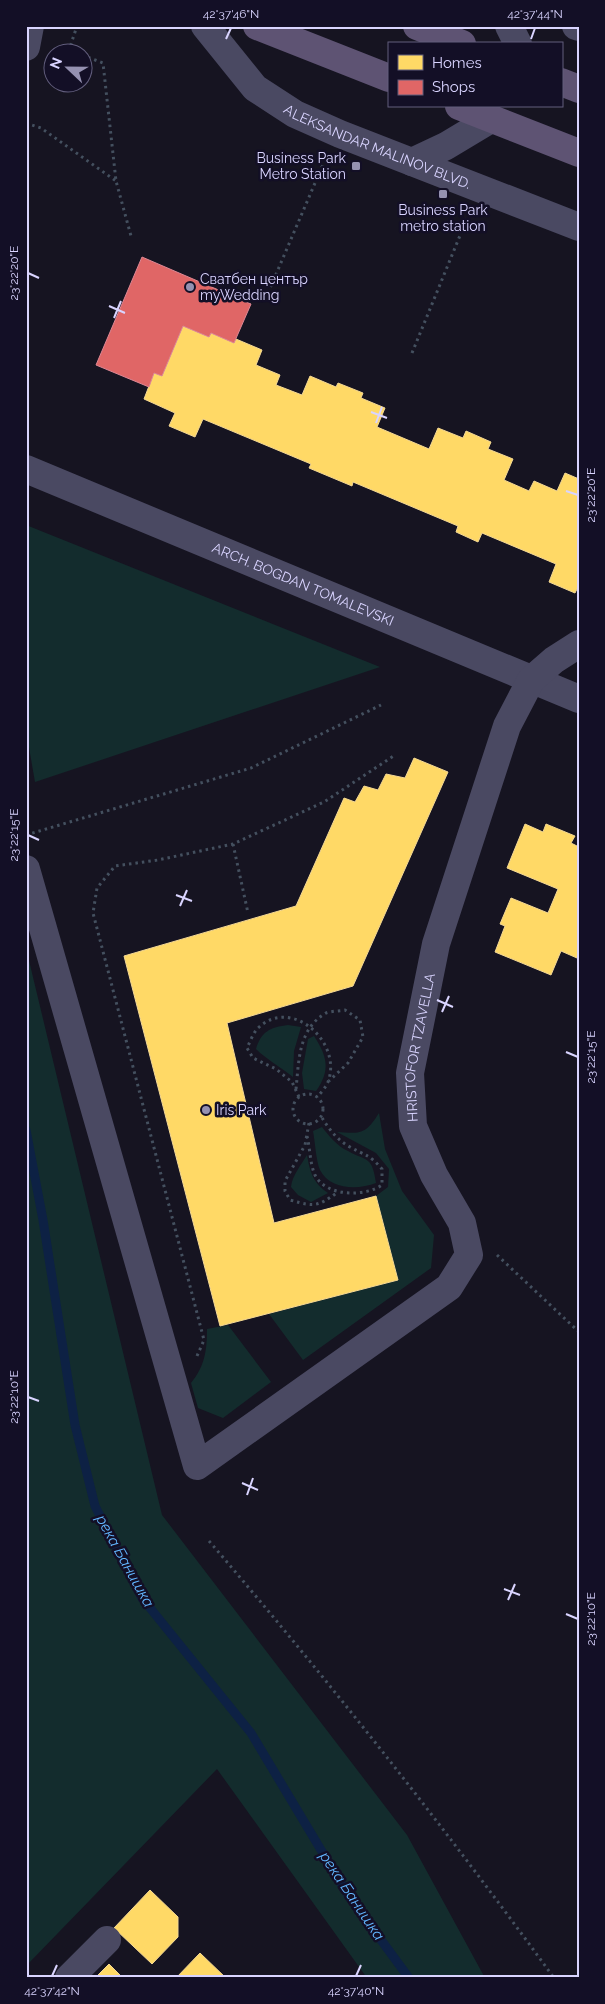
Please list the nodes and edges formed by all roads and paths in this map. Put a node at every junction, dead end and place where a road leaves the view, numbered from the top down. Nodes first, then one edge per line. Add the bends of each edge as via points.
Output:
1 (30, 26) edge
2 (77, 26) edge
3 (205, 26) edge
4 (256, 26) edge
5 (417, 26) edge
6 (509, 26) edge
7 (72, 42) edge
8 (457, 42) edge
9 (517, 42) edge
10 (26, 47) edge
11 (92, 59) edge
12 (562, 73) edge
13 (579, 74) edge
14 (388, 78) edge
15 (562, 82) edge
16 (579, 89) edge
17 (464, 108) edge
18 (491, 119) junction
19 (26, 123) edge
20 (446, 146) junction
21 (579, 152) edge
22 (324, 162) dead end
23 (412, 162) junction
24 (116, 181) junction
25 (466, 184) junction
26 (468, 216) dead end
27 (579, 227) edge
28 (131, 236) dead end
29 (268, 293) dead end
30 (412, 353) dead end
31 (26, 468) edge
32 (579, 644) edge
33 (531, 680) junction
34 (579, 699) edge
35 (381, 705) dead end
36 (395, 755) dead end
37 (26, 835) edge
38 (233, 844) junction
39 (26, 869) edge
40 (248, 913) dead end
41 (310, 1026) junction
42 (328, 1082) junction
43 (296, 1089) junction
44 (299, 1097) junction
45 (317, 1097) junction
46 (321, 1116) junction
47 (309, 1123) junction
48 (307, 1136) junction
49 (339, 1191) junction
50 (462, 1223) junction
51 (579, 1332) edge
52 (174, 1383) junction
53 (209, 1540) dead end
54 (107, 1940) dead end
55 (69, 1978) edge
56 (554, 1978) edge

1 - 10 street
2 - 7 path
3 - 23 street, ALEKSANDAR MALINOV BLVD. via 255,88 294,114
4 - 14 main road
5 - 8 main road
6 - 9 street
11 - 24 path via 103,63
12 - 13 street
15 - 16 main road
17 - 18 main road
18 - 20 street
18 - 21 main road
19 - 24 path via 41,128
20 - 23 street
20 - 25 street
22 - 29 path
23 - 25 street, ALEKSANDAR MALINOV BLVD.
24 - 28 path
25 - 27 street, ALEKSANDAR MALINOV BLVD.
26 - 30 path
31 - 33 street, ARCH. BOGDAN TOMALEVSKI
32 - 33 street
33 - 34 street, ARCH. BOGDAN TOMALEVSKI
33 - 50 street, HRISTOFOR TZAVELLA via 507,726 436,944 410,1073 413,1126 434,1175
35 - 37 path via 251,768
36 - 38 path via 324,802
38 - 40 path
38 - 52 path via 115,866 97,888 92,913 204,1340 190,1374
39 - 52 street
41 - 42 path via 326,1044 331,1061
41 - 42 path via 328,1012 345,1010 360,1020 364,1037 361,1043 348,1063
41 - 43 path via 301,1044
41 - 43 path via 292,1018 274,1018 257,1029 247,1048 253,1058 276,1069
42 - 45 path
43 - 44 path
44 - 45 path via 308,1094
44 - 47 path via 294,1104 294,1114 300,1121
45 - 46 path via 322,1106
46 - 47 path
46 - 49 path via 330,1131 348,1146 372,1157 382,1169 382,1185 374,1190 347,1194
47 - 48 path
48 - 49 path via 316,1176 330,1189
48 - 49 path via 285,1180 285,1191 290,1200 310,1206 324,1202
50 - 51 path
50 - 52 street, HRISTOFOR TZAVELLA via 469,1255 449,1287 197,1466
53 - 56 path via 287,1632 488,1887
54 - 55 street

